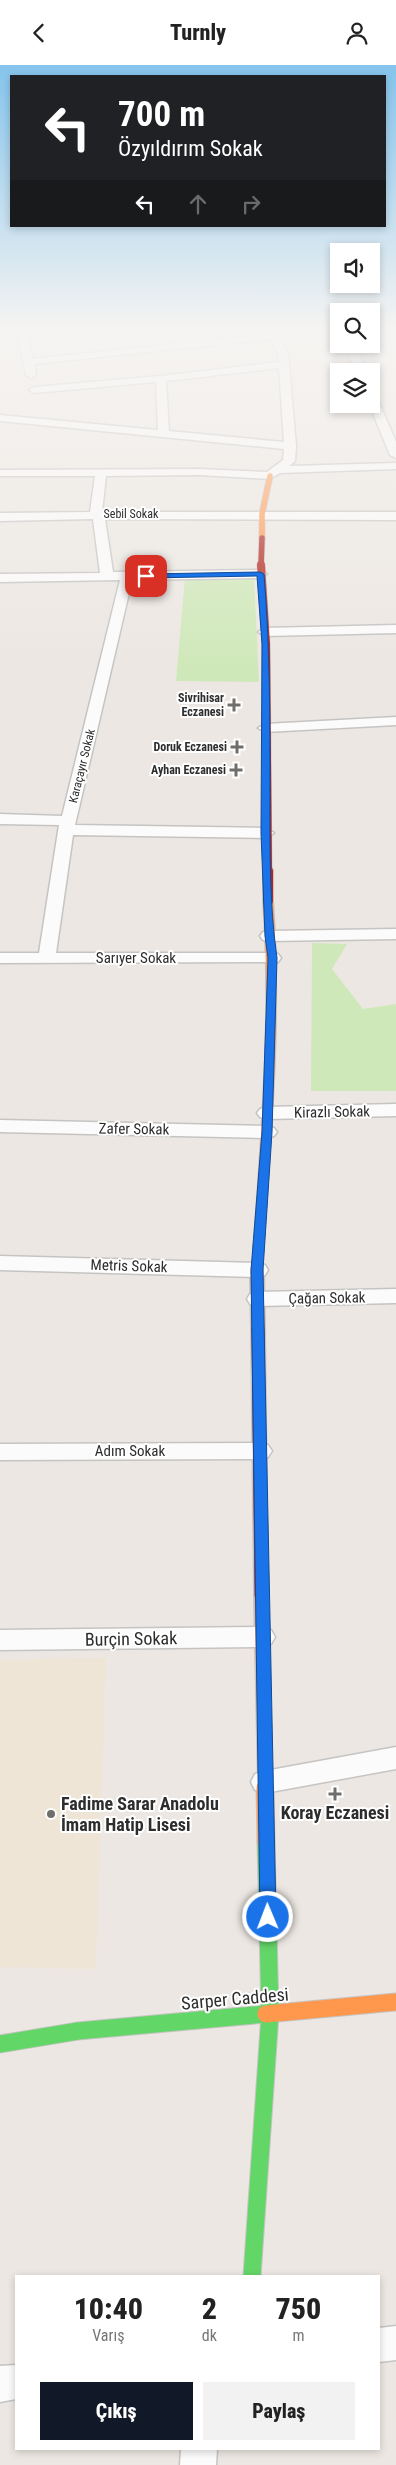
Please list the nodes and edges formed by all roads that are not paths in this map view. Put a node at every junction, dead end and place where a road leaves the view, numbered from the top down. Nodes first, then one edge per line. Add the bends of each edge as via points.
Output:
1 (256, 443) edge
2 (290, 443) edge
3 (391, 443) edge
4 (290, 446) junction
5 (396, 455) edge
6 (396, 466) edge
7 (101, 472) junction
8 (0, 473) edge
9 (275, 473) junction
10 (262, 514) junction
11 (96, 515) junction
12 (394, 516) edge
13 (0, 517) edge
14 (396, 530) edge
15 (260, 574) junction
16 (107, 576) junction
17 (127, 576) junction
18 (0, 578) edge
19 (396, 629) edge
20 (265, 633) junction
21 (396, 721) edge
22 (265, 728) junction
23 (0, 819) edge
24 (67, 826) junction
25 (266, 833) junction
26 (396, 934) edge
27 (269, 936) junction
28 (0, 958) edge
29 (272, 958) junction
30 (47, 959) junction
31 (396, 1110) edge
32 (267, 1123) junction
33 (0, 1126) edge
34 (0, 1263) edge
35 (257, 1270) junction
36 (396, 1296) edge
37 (258, 1299) junction
38 (260, 1451) junction
39 (0, 1452) edge
40 (262, 1637) junction
41 (0, 1641) edge
42 (396, 1758) edge
43 (265, 1782) junction
44 (396, 2002) edge
45 (270, 2013) junction
46 (29, 2027) dead end
47 (78, 2031) junction
48 (0, 2044) edge
49 (252, 2275) edge
50 (396, 2343) edge
51 (380, 2345) edge
52 (15, 2382) edge
53 (0, 2384) edge
54 (199, 2450) edge
55 (198, 2465) edge

1 - 4 street
2 - 4 street
3 - 5 street
4 - 9 street via 289,461
6 - 9 street
7 - 8 street
7 - 9 street
7 - 11 street
9 - 10 street
10 - 11 street, Sebil Sokak
10 - 12 street, Sebil Sokak
10 - 15 street
11 - 13 street, Sebil Sokak
11 - 16 street via 101,522
12 - 14 street
15 - 17 street
15 - 20 street
16 - 17 street
16 - 18 street
17 - 24 street, Karaçayır Sokak
19 - 20 street
20 - 22 street
21 - 22 street
22 - 25 street
23 - 24 street
24 - 25 street
24 - 30 street, Karaçayır Sokak
25 - 27 street
26 - 27 street
27 - 29 street
28 - 30 street, Sarıyer Sokak
29 - 30 street, Sarıyer Sokak
29 - 32 street
31 - 32 street, Kirazlı Sokak
32 - 33 street, Zafer Sokak
32 - 35 street
34 - 35 street, Metris Sokak
35 - 37 street
36 - 37 street, Çağan Sokak
37 - 38 street
38 - 39 street, Adım Sokak
38 - 40 street
40 - 41 street, Burçin Sokak
40 - 43 street
42 - 43 street
43 - 45 street
44 - 45 street, Sarper Caddesi
45 - 47 street, Sarper Caddesi
45 - 49 street
46 - 47 street, Sarper Caddesi
47 - 48 street, Sarper Caddesi
50 - 51 street
52 - 53 street
54 - 55 street

